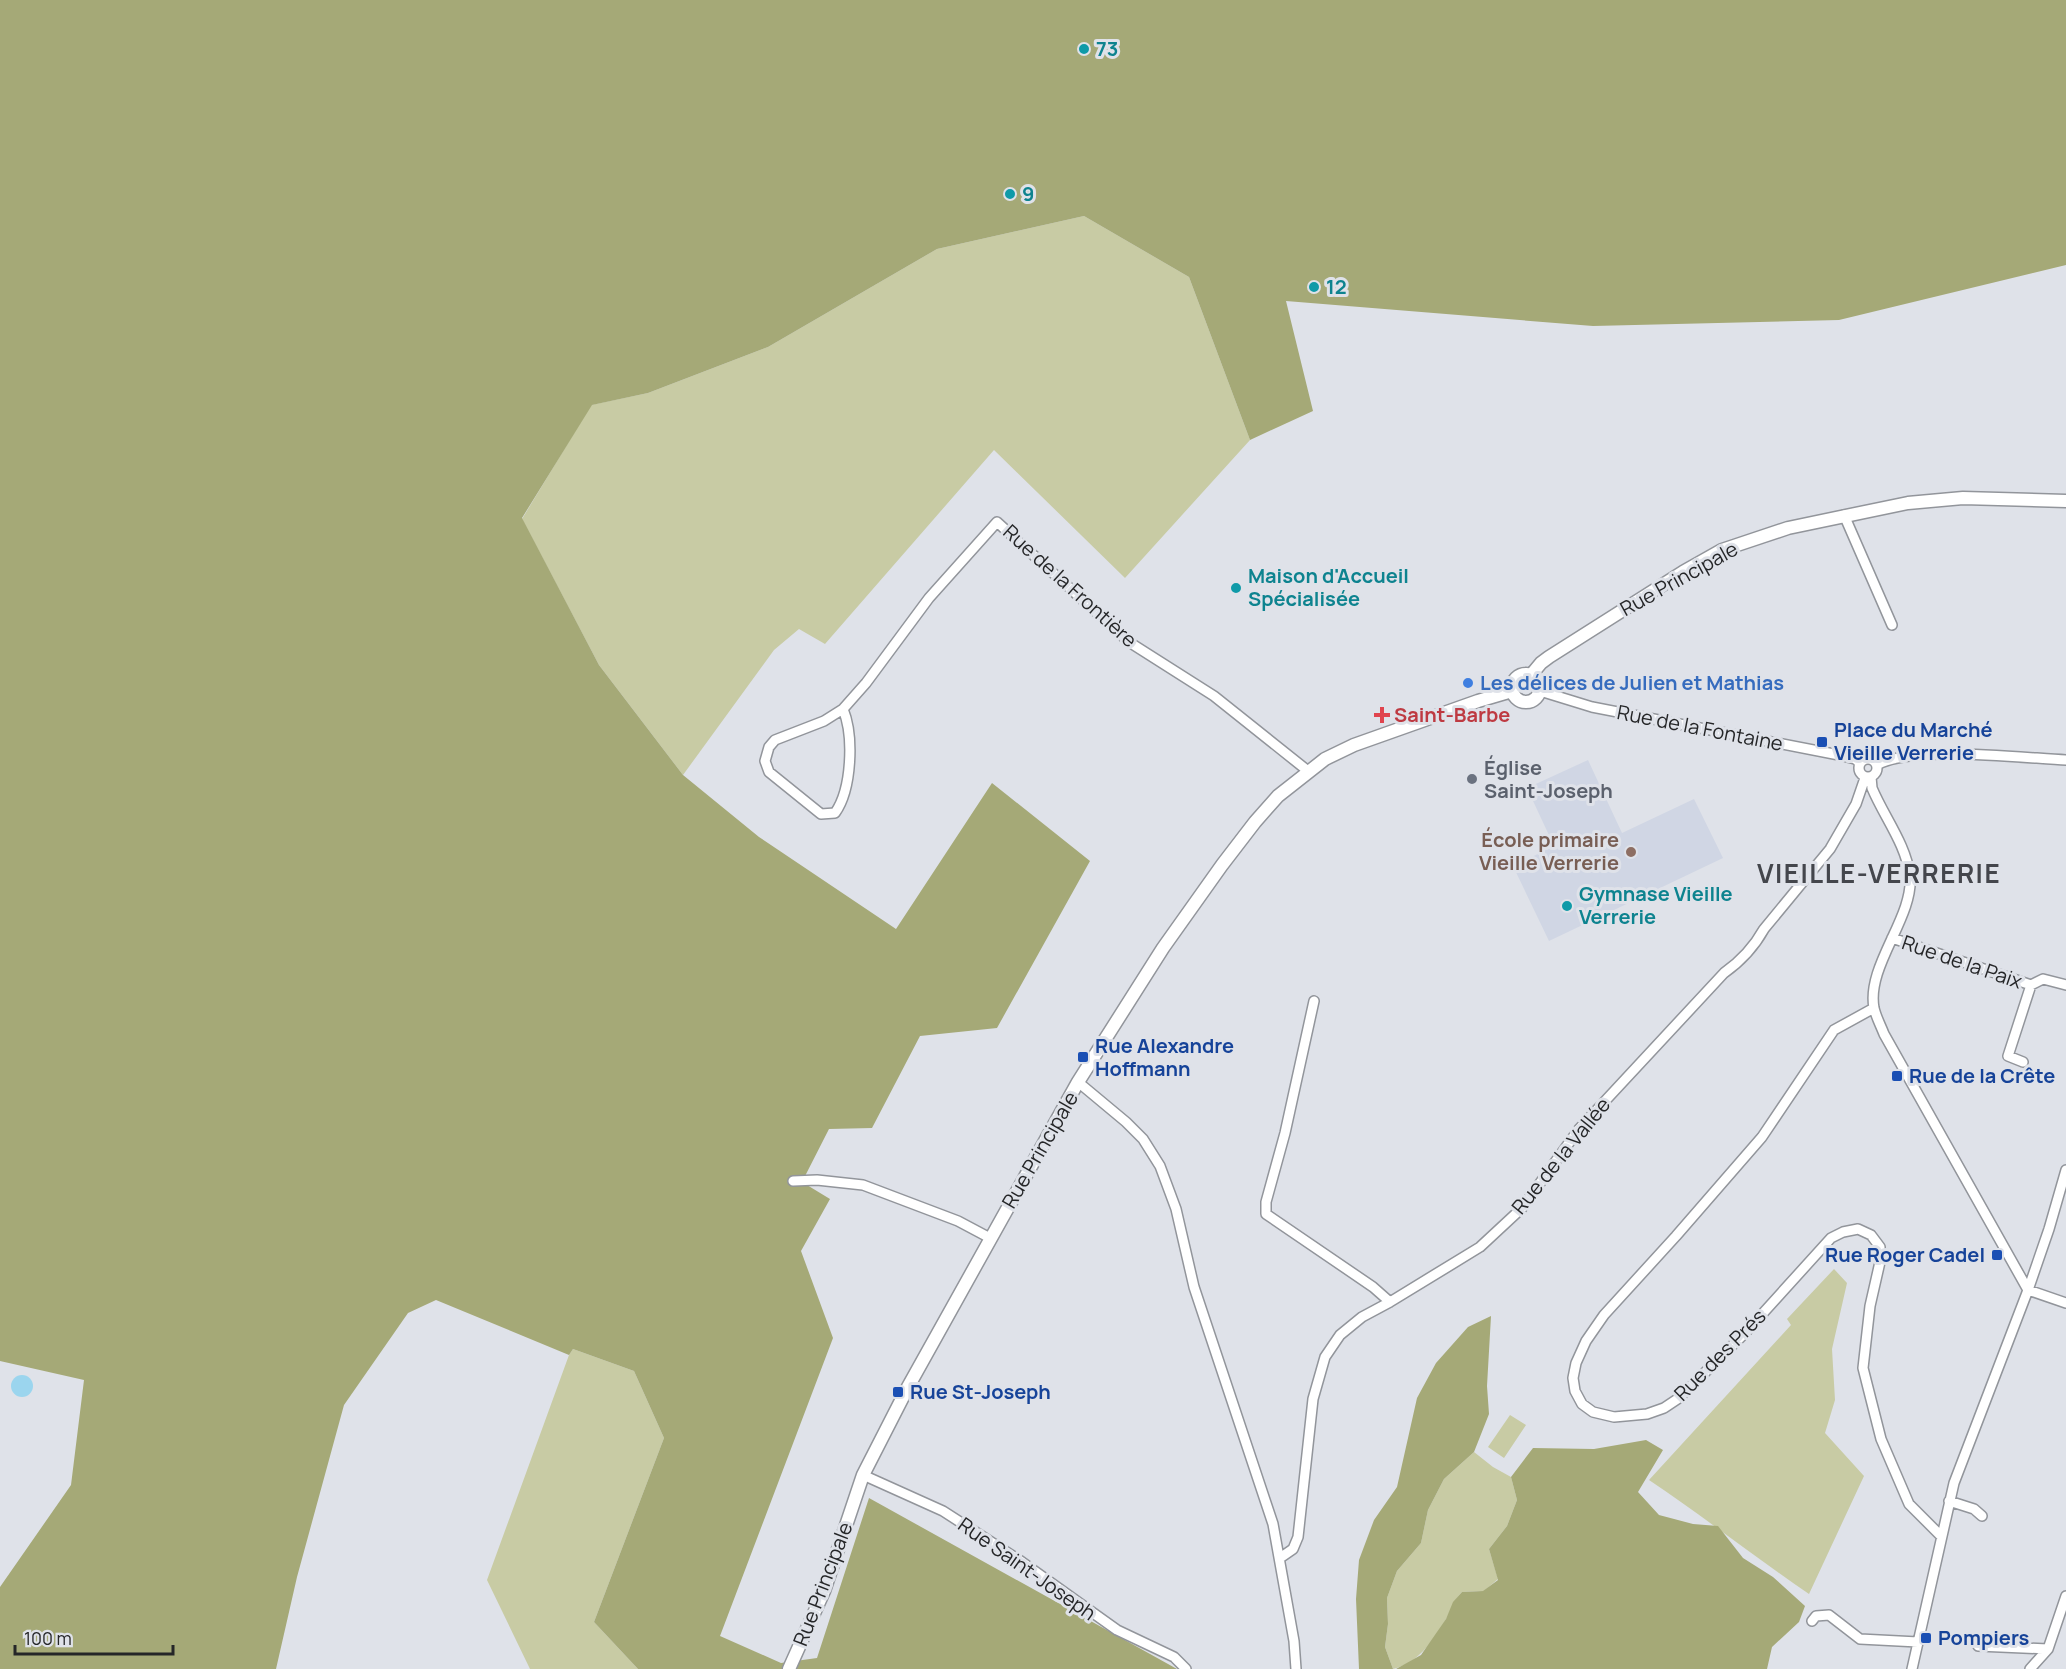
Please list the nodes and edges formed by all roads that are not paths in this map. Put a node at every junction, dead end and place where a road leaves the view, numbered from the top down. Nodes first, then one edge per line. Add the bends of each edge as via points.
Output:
1 (2066, 501) edge
2 (1844, 515) junction
3 (1892, 625) dead end
4 (1531, 675) junction
5 (1512, 691) junction
6 (1540, 692) junction
7 (843, 709) junction
8 (2066, 760) edge
9 (1860, 763) junction
10 (1877, 765) junction
11 (1308, 771) junction
12 (1868, 777) junction
13 (1892, 938) junction
14 (2066, 985) edge
15 (2031, 986) junction
16 (1314, 1001) dead end
17 (1874, 1008) junction
18 (2023, 1062) dead end
19 (1078, 1082) junction
20 (2066, 1170) edge
21 (794, 1181) dead end
22 (990, 1238) junction
23 (2028, 1290) junction
24 (1390, 1302) junction
25 (2066, 1303) edge
26 (863, 1475) junction
27 (1950, 1501) junction
28 (1982, 1516) dead end
29 (1941, 1536) junction
30 (1280, 1558) junction
31 (2066, 1596) edge
32 (1812, 1621) dead end
33 (1918, 1642) junction
34 (1978, 1646) dead end
35 (2048, 1649) junction
36 (789, 1669) edge
37 (1186, 1669) edge
38 (1296, 1669) edge
39 (1911, 1669) edge
40 (2030, 1669) edge

1 - 2 street, Rue Principale via 1963,498
2 - 3 street
2 - 4 street, Rue Principale via 1722,550 1548,657
4 - 5 street via 1516,677
4 - 6 street via 1539,681
5 - 6 street via 1515,698 1526,703
5 - 11 street, Rue Principale via 1354,745
6 - 9 street, Rue de la Fontaine via 1839,755
7 - 7 street via 824,721 775,740 768,747 768,772 820,814 835,813 842,803 850,758 848,721
7 - 11 street, Rue de la Frontière via 929,598 997,522 1129,642 1214,696
8 - 10 street, Rue de la Fontaine via 1941,754 1892,758
9 - 10 street, Rue de la Fontaine via 1870,759
9 - 12 street via 1860,773
10 - 12 street via 1877,771
11 - 19 street, Rue Principale via 1278,796 1222,865 1163,948
12 - 13 street via 1898,839 1910,877 1907,900
12 - 24 street, Rue de la Vallée via 1830,849 1764,928 1757,943 1724,973 1579,1129 1522,1208 1480,1247
13 - 15 street, Rue de la Paix
13 - 17 street via 1874,988
14 - 15 street, Rue de la Paix via 2043,979
15 - 18 street via 2008,1056
16 - 24 street via 1266,1214
17 - 23 street via 1884,1034
17 - 29 street, Rue des Prés via 1834,1030 1762,1137 1604,1315 1586,1341 1573,1378 1582,1404 1593,1412 1614,1417 1664,1408 1745,1333 1831,1238 1858,1229 1871,1235 1881,1247 1863,1368 1881,1439 1909,1504
19 - 22 street, Rue Principale
19 - 30 street via 1126,1122 1160,1166 1176,1209 1194,1287 1273,1524
20 - 23 street
21 - 22 street via 863,1185 958,1221
22 - 26 street, Rue Principale
23 - 25 street
23 - 27 street
24 - 30 street, Rue de la Vallée via 1340,1335 1324,1357 1313,1399 1298,1537 1293,1549
26 - 36 street, Rue Principale via 824,1592
26 - 37 street, Rue Saint-Joseph via 943,1512 1117,1630 1174,1657
27 - 28 street
27 - 29 street
29 - 33 street
30 - 38 street
31 - 35 street
32 - 33 street via 1816,1616 1829,1615 1860,1639
33 - 39 street
34 - 35 street
35 - 40 street

